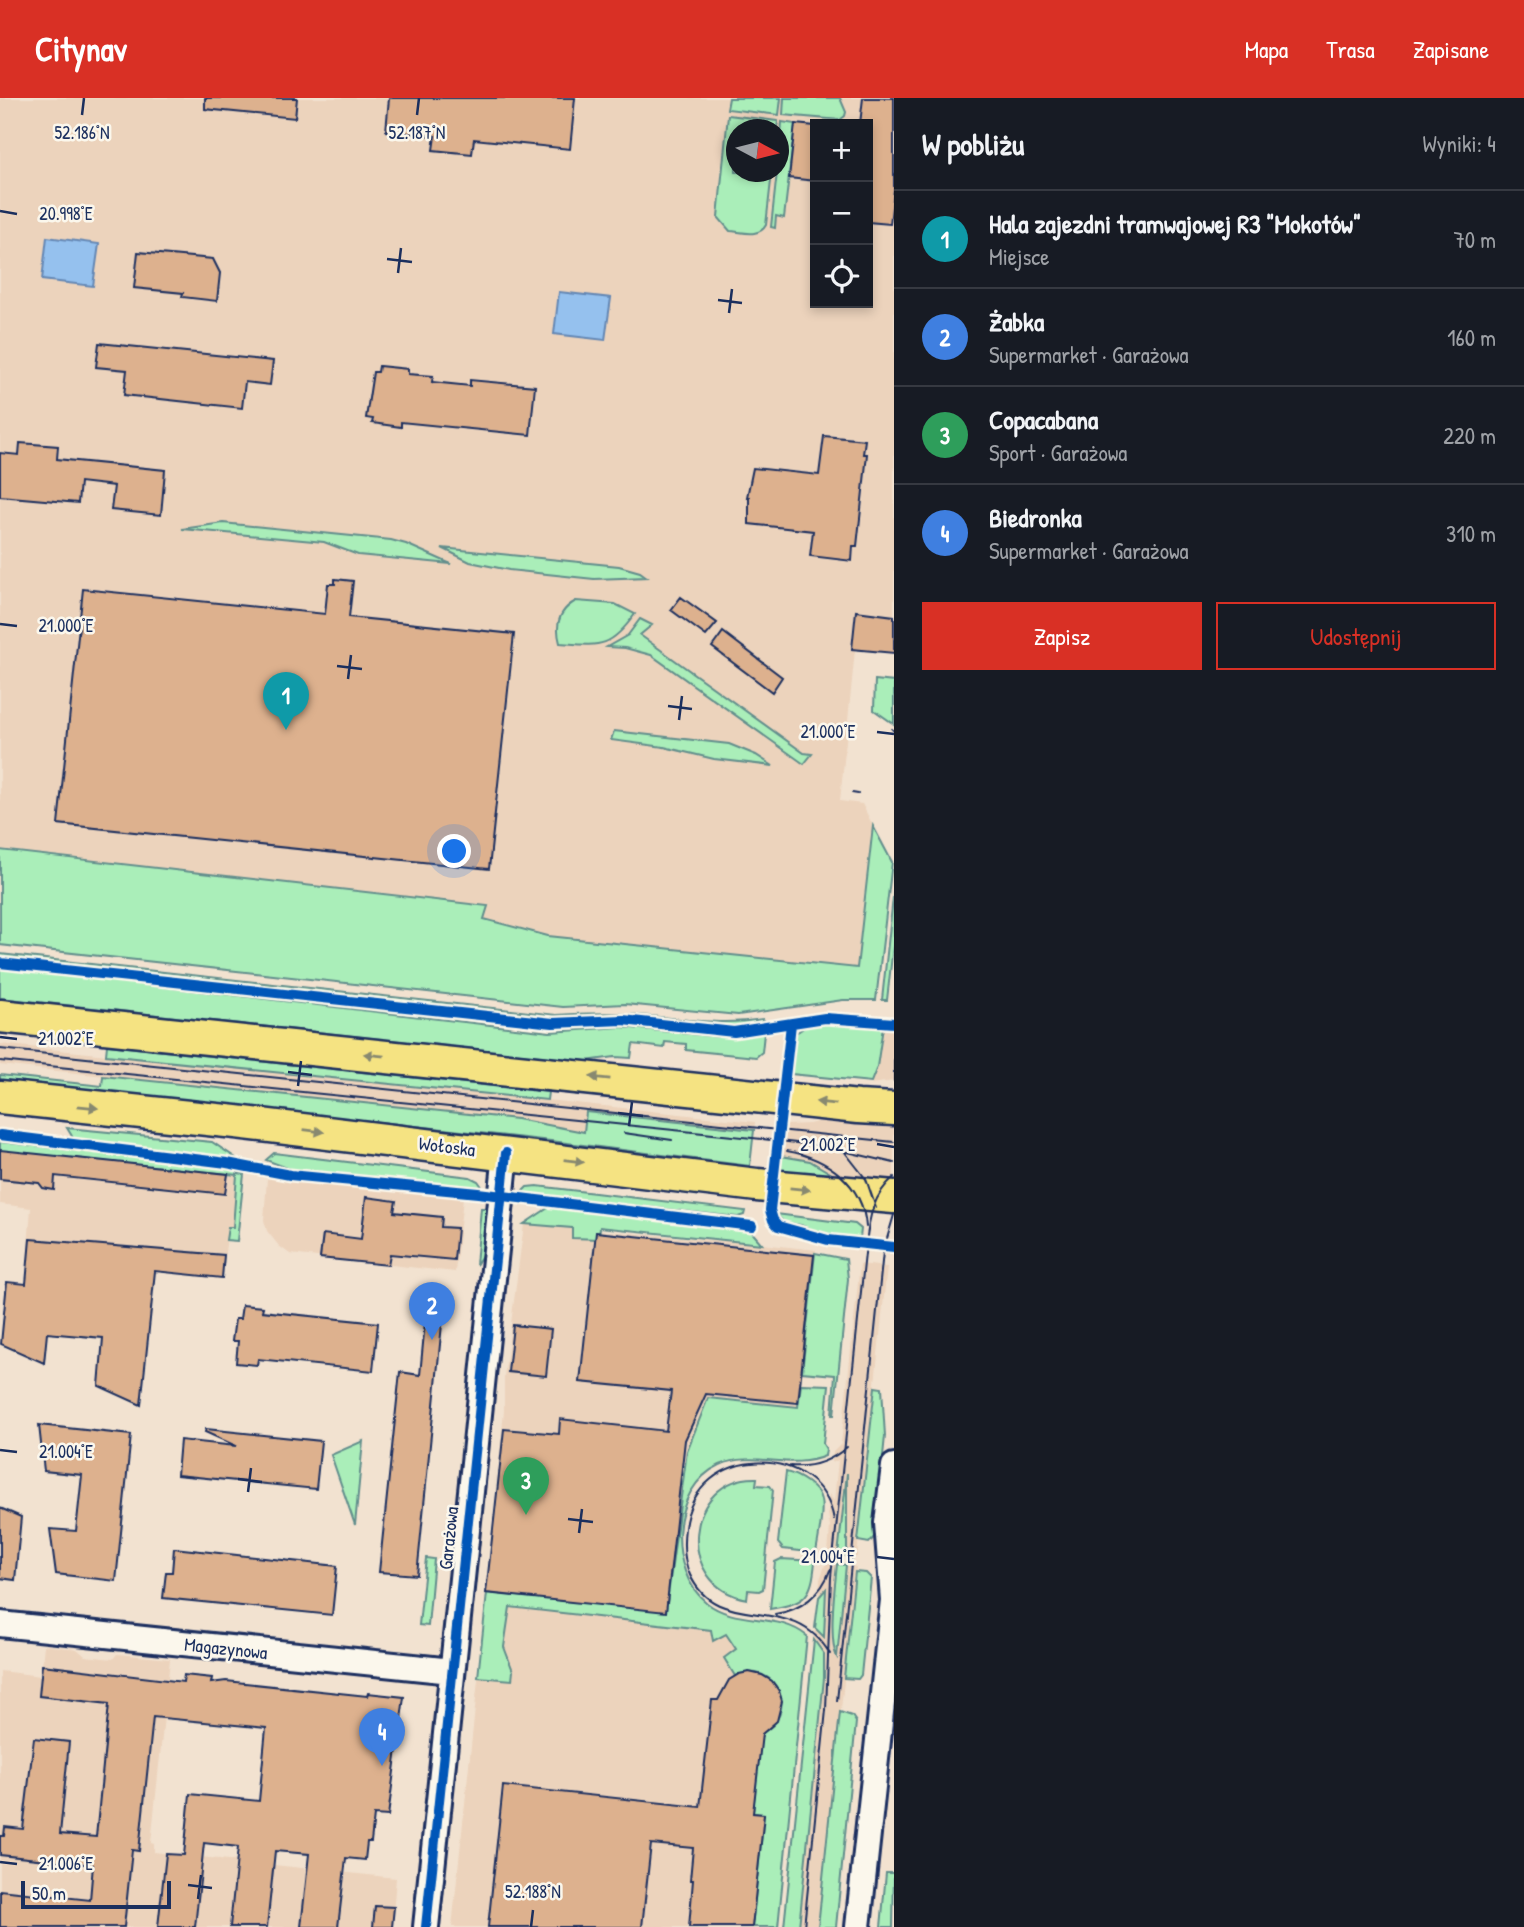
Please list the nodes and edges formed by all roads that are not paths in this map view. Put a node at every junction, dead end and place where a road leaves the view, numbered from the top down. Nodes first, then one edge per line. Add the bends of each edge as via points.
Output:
1 (0, 1016) edge
2 (0, 1097) edge
3 (894, 1109) edge
4 (506, 1153) junction
5 (894, 1197) edge
6 (894, 1466) edge
7 (893, 1598) edge
8 (0, 1624) edge
9 (452, 1671) junction
10 (426, 1927) edge
11 (858, 1927) edge

3 -> 1 main road
2 -> 4 main road, Wołoska
4 -> 5 main road, Wołoska via 757,1185
4 - 9 street, Garażowa
6 - 7 street via 887,1522
7 - 11 street
8 - 9 street, Magazynowa
9 - 10 street, Garażowa

